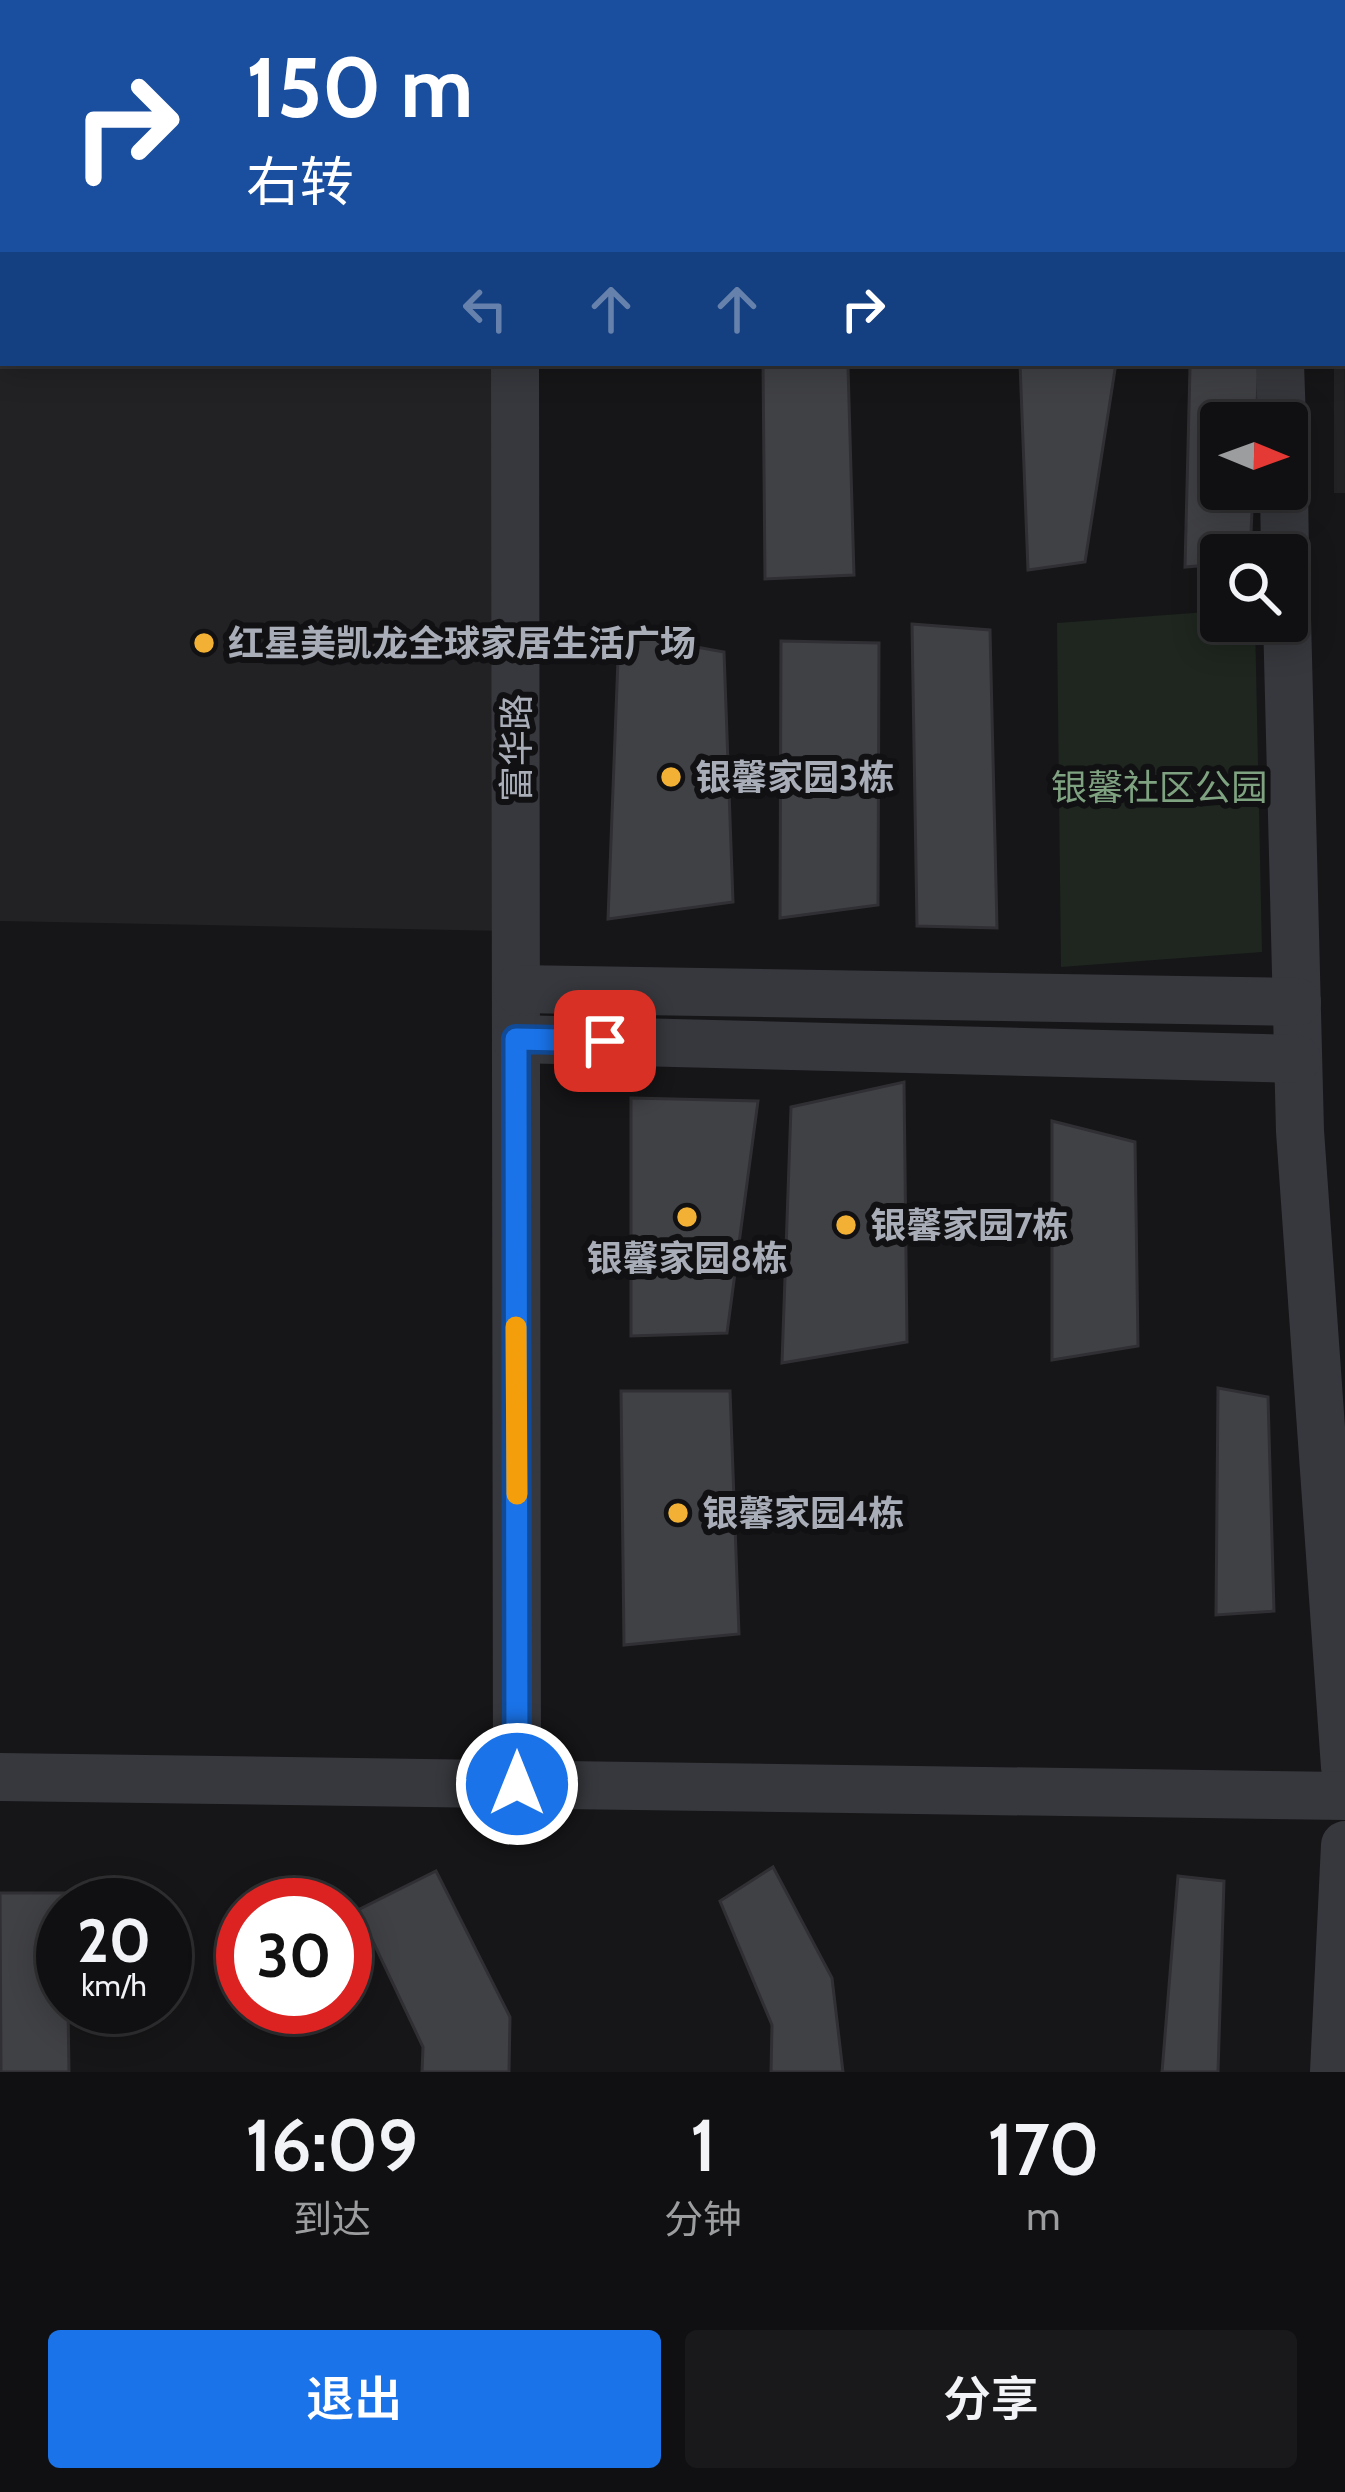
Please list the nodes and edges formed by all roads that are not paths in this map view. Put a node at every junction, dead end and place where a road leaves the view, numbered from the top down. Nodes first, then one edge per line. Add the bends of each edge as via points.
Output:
1 (515, 366) edge
2 (1280, 366) edge
3 (1281, 402) edge
4 (1288, 642) edge
5 (517, 989) junction
6 (1297, 1002) junction
7 (516, 1039) junction
8 (1297, 1059) junction
9 (1345, 1767) edge
10 (0, 1777) edge
11 (517, 1784) junction
12 (1345, 1796) edge
13 (1345, 1845) edge
14 (1334, 2072) edge

1 - 5 street, 富华路
2 - 3 street
4 - 6 street
5 - 6 street
5 - 7 street, 富华路
6 - 8 street
7 - 8 street
7 - 11 street, 富华路
8 - 9 street
10 - 11 street
11 - 12 street
13 - 14 street

